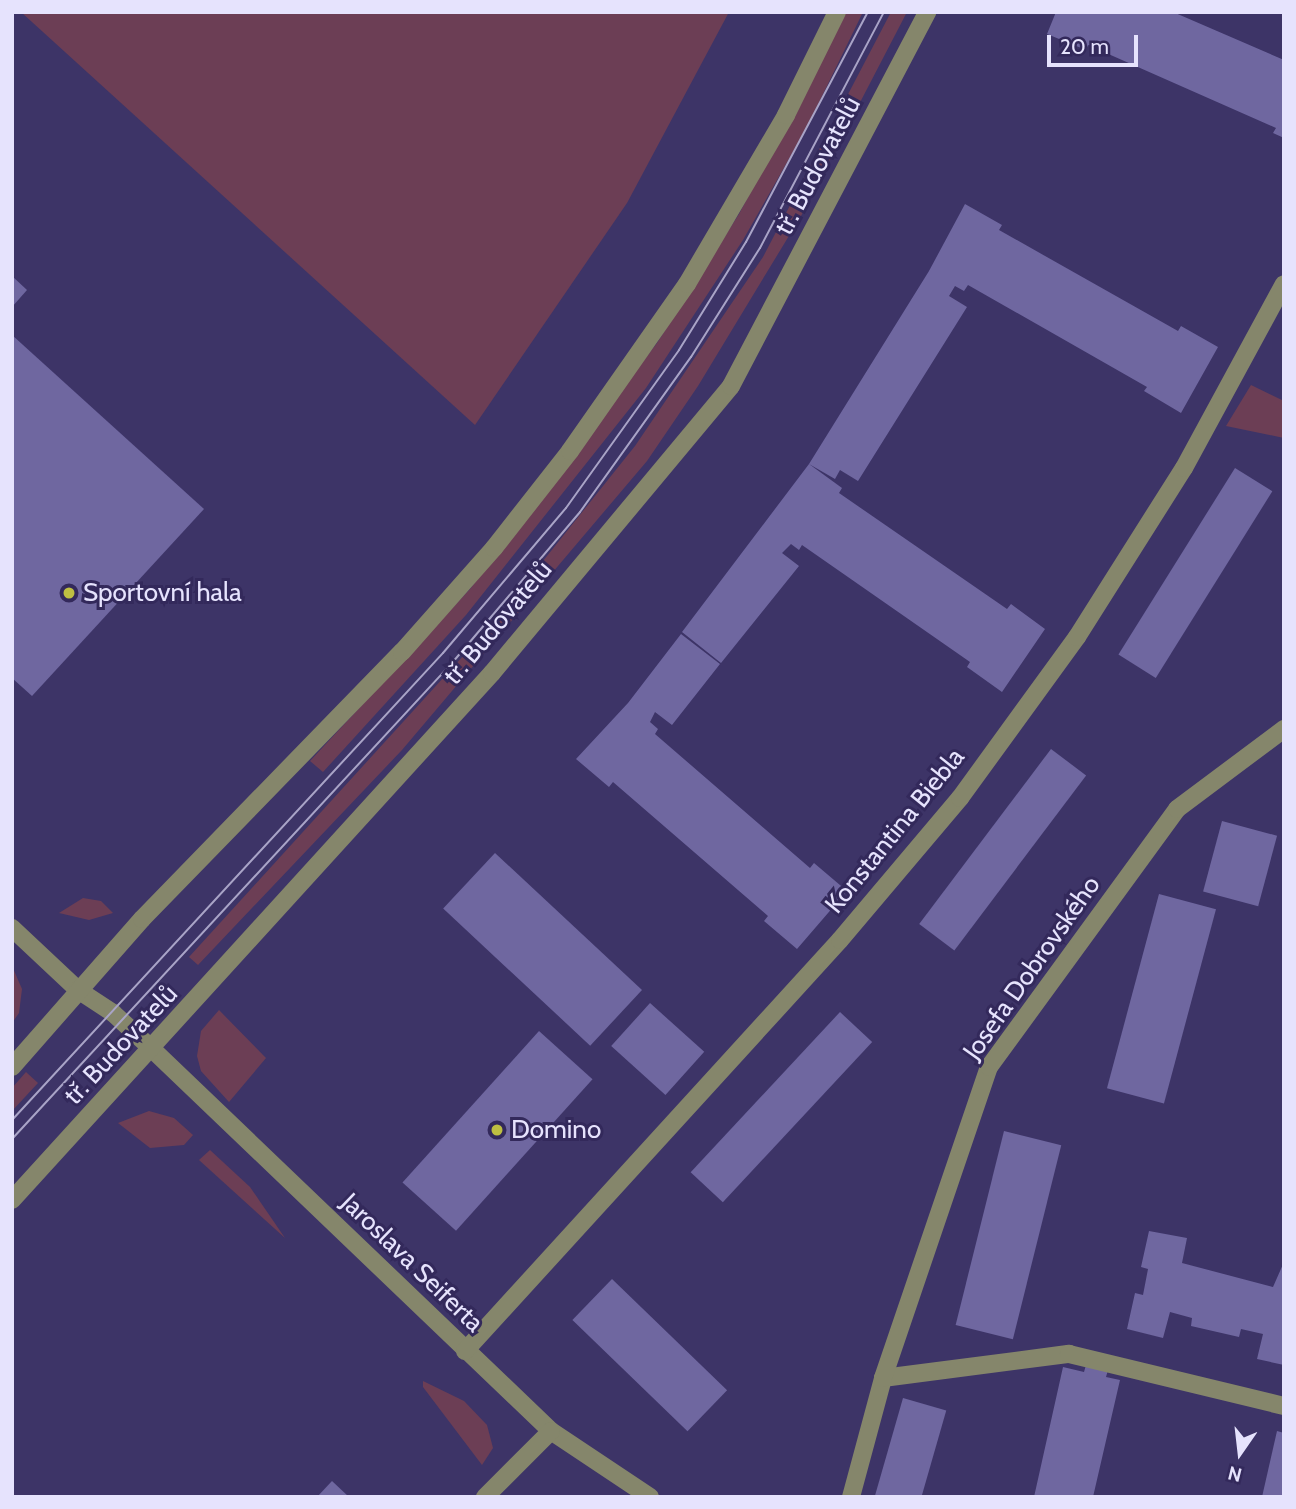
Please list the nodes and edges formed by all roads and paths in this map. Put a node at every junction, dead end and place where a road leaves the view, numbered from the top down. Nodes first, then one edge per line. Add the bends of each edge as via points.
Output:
1 (837, 12) edge
2 (927, 12) edge
3 (1284, 284) edge
4 (1284, 729) edge
5 (12, 928) edge
6 (78, 990) junction
7 (152, 1049) junction
8 (12, 1067) edge
9 (12, 1200) edge
10 (466, 1351) junction
11 (883, 1378) junction
12 (1284, 1406) edge
13 (551, 1430) junction
14 (485, 1497) edge
15 (650, 1497) edge
16 (852, 1497) edge

1 - 6 street, tř. Budovatelů via 786,115 687,284 562,462 402,652
2 - 7 street, tř. Budovatelů via 731,386 492,673
3 - 10 street, Konstantina Biebla via 1184,468 1077,637 960,798 840,940
4 - 11 street, Josefa Dobrovského via 1177,809 989,1067
5 - 6 street, Jaroslava Seiferta
6 - 7 street, Jaroslava Seiferta via 113,1013
6 - 8 street, tř. Budovatelů
7 - 9 street, tř. Budovatelů
7 - 10 street, Jaroslava Seiferta
10 - 13 street, Jaroslava Seiferta
11 - 12 street via 1069,1354
11 - 16 street, Josefa Dobrovského
13 - 14 street
13 - 15 street, Jaroslava Seiferta

